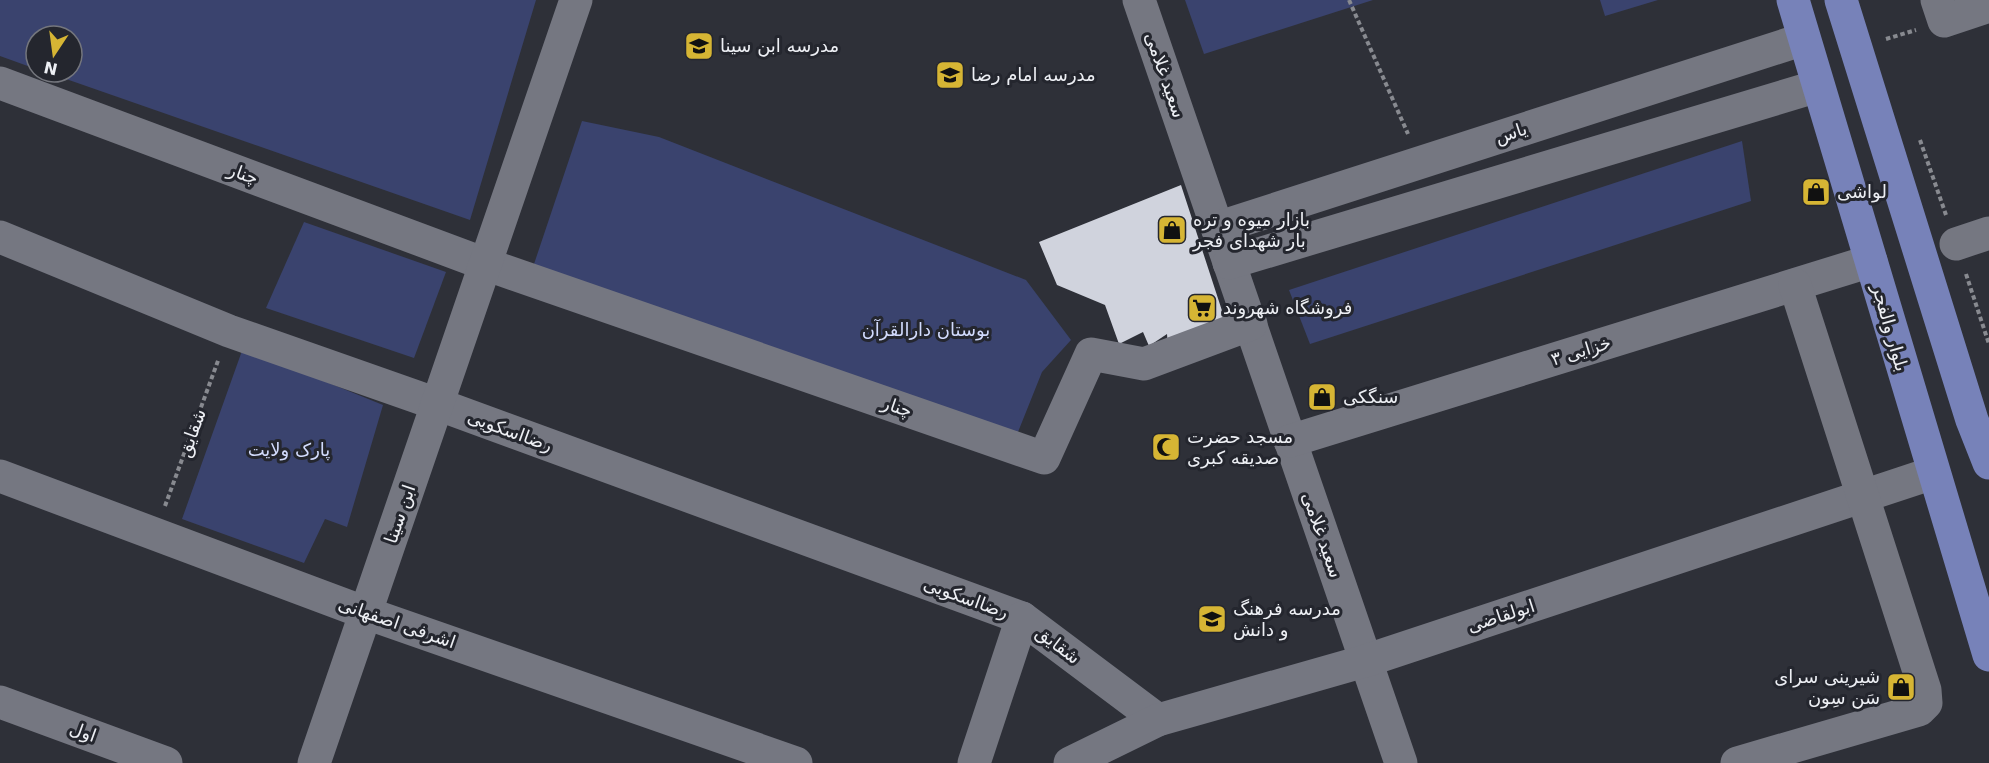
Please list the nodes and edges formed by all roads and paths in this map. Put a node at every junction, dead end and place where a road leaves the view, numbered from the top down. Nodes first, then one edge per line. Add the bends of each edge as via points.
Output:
1 (576, 0) edge
2 (1139, 0) edge
3 (1349, 0) edge
4 (1793, 0) edge
5 (1989, 6) edge
6 (1941, 10) edge
7 (1845, 12) edge
8 (1882, 30) dead end
9 (1804, 39) junction
10 (1886, 39) dead end
11 (1863, 72) junction
12 (0, 83) edge
13 (1818, 86) junction
14 (1917, 130) dead end
15 (1421, 162) junction
16 (1217, 228) junction
17 (1989, 233) edge
18 (0, 237) edge
19 (1956, 244) junction
20 (1871, 261) junction
21 (1229, 263) junction
22 (486, 264) junction
23 (1795, 285) junction
24 (1251, 324) junction
25 (229, 331) junction
26 (1989, 344) edge
27 (437, 404) junction
28 (1290, 441) junction
29 (1989, 463) edge
30 (1933, 473) junction
31 (0, 476) edge
32 (1862, 496) junction
33 (155, 535) junction
34 (366, 613) junction
35 (1022, 618) junction
36 (1989, 656) edge
37 (1365, 661) junction
38 (0, 702) edge
39 (1158, 720) junction
40 (166, 763) edge
41 (314, 763) edge
42 (796, 763) edge
43 (974, 763) edge
44 (1070, 763) edge
45 (1401, 763) edge
46 (1737, 763) edge

1 - 22 street
2 - 16 street, سعید غلامی
3 - 15 path
4 - 9 main road, بلوار والفجر
5 - 6 street
7 - 9 main road
7 - 11 main road
8 - 10 path
9 - 13 main road, بلوار والفجر
9 - 15 street, یاس
11 - 13 main road
11 - 29 main road via 1971,420
12 - 22 street, چنار
13 - 20 main road, بلوار والفجر
13 - 21 street
14 - 19 path
15 - 16 street, یاس
16 - 21 street, سعید غلامی
17 - 19 street
18 - 25 street, رضااسکویی
19 - 26 path
20 - 23 street, خزایی ۳
20 - 30 main road, بلوار والفجر
21 - 24 street, سعید غلامی
22 - 24 street, چنار via 1044,458 1091,354 1144,364
22 - 27 street, ابن سینا
23 - 28 street, خزایی ۳
23 - 32 street
24 - 28 street, سعید غلامی
25 - 27 street, رضااسکویی
25 - 33 path, شقایق
27 - 34 street, ابن سینا
27 - 35 street, رضااسکویی
28 - 37 street, سعید غلامی
30 - 32 street, ابولقاضی
30 - 36 main road, بلوار والفجر
31 - 33 street, اشرفی اصفهانی
32 - 37 street, ابولقاضی
32 - 46 street via 1926,703 1919,710
33 - 34 street, اشرفی اصفهانی
34 - 41 street, ابن سینا
34 - 42 street, اشرفی اصفهانی
35 - 39 street, شقایق
35 - 43 street, شقایق
37 - 39 street, ابولقاضی
37 - 45 street, سعید غلامی
38 - 40 street, اول
39 - 44 street, ابولقاضی

